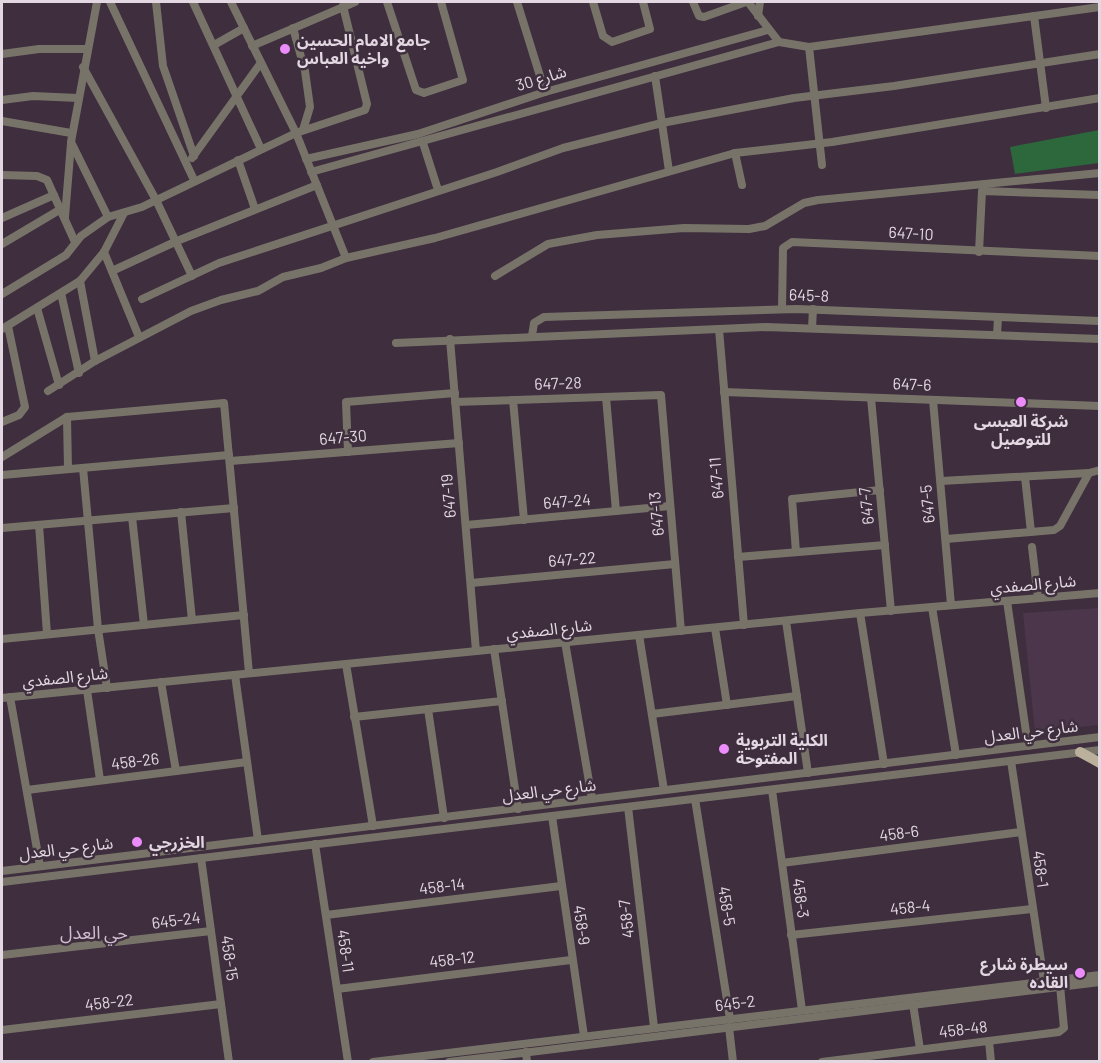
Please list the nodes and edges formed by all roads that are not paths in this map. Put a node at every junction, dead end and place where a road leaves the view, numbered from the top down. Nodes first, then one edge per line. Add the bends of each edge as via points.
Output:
1 (97, 2) edge
2 (110, 2) edge
3 (156, 2) edge
4 (193, 2) edge
5 (231, 2) edge
6 (355, 2) edge
7 (387, 2) edge
8 (441, 2) edge
9 (517, 2) edge
10 (593, 2) edge
11 (643, 2) edge
12 (693, 2) edge
13 (747, 2) edge
14 (760, 2) edge
15 (343, 6) junction
16 (1100, 7) edge
17 (758, 16) junction
18 (1034, 16) junction
19 (244, 28) junction
20 (293, 28) junction
21 (768, 30) junction
22 (779, 42) junction
23 (214, 45) junction
24 (252, 46) junction
25 (809, 47) junction
26 (87, 49) junction
27 (2, 54) edge
28 (1100, 54) edge
29 (1041, 63) junction
30 (260, 64) junction
31 (83, 68) junction
32 (656, 76) junction
33 (545, 92) junction
34 (238, 94) junction
35 (815, 95) junction
36 (532, 96) junction
37 (78, 98) junction
38 (1100, 98) edge
39 (2, 100) edge
40 (1046, 108) junction
41 (536, 109) junction
42 (2, 121) edge
43 (662, 123) junction
44 (299, 132) junction
45 (71, 138) junction
46 (423, 143) junction
47 (821, 143) junction
48 (261, 149) junction
49 (735, 153) junction
50 (306, 159) junction
51 (191, 160) junction
52 (238, 160) junction
53 (822, 165) dead end
54 (669, 171) junction
55 (311, 172) junction
56 (1100, 173) edge
57 (2, 174) edge
58 (194, 180) junction
59 (317, 185) junction
60 (742, 185) dead end
61 (438, 190) junction
62 (54, 195) junction
63 (1100, 195) edge
64 (156, 200) junction
65 (255, 209) junction
66 (124, 213) junction
67 (63, 214) junction
68 (108, 217) junction
69 (2, 218) edge
70 (333, 224) junction
71 (177, 241) junction
72 (75, 242) junction
73 (2, 244) edge
74 (104, 252) junction
75 (980, 252) junction
76 (1100, 256) edge
77 (346, 258) junction
78 (112, 272) junction
79 (192, 276) junction
80 (495, 276) dead end
81 (80, 281) junction
82 (61, 293) junction
83 (2, 294) edge
84 (142, 299) dead end
85 (37, 308) junction
86 (782, 309) junction
87 (813, 309) junction
88 (998, 317) junction
89 (1100, 321) edge
90 (5, 327) edge
91 (812, 328) junction
92 (719, 329) junction
93 (997, 335) junction
94 (532, 336) junction
95 (139, 337) junction
96 (450, 339) junction
97 (1100, 339) edge
98 (396, 342) dead end
99 (95, 361) junction
100 (79, 374) junction
101 (58, 386) junction
102 (48, 392) dead end
103 (724, 392) junction
104 (661, 395) joint
105 (606, 397) junction
106 (455, 398) junction
107 (870, 398) junction
108 (513, 400) junction
109 (933, 400) junction
110 (1100, 406) edge
111 (67, 417) junction
112 (2, 422) edge
113 (459, 443) junction
114 (348, 452) junction
115 (2, 457) edge
116 (230, 458) junction
117 (83, 468) junction
118 (68, 469) junction
119 (1100, 470) edge
120 (1089, 473) junction
121 (2, 475) edge
122 (1025, 477) junction
123 (940, 481) junction
124 (880, 490) junction
125 (670, 506) junction
126 (234, 508) junction
127 (616, 511) junction
128 (181, 512) junction
129 (132, 517) junction
130 (524, 520) junction
131 (87, 521) junction
132 (39, 525) junction
133 (466, 525) junction
134 (2, 528) edge
135 (1031, 532) junction
136 (946, 539) junction
137 (885, 545) junction
138 (1032, 547) dead end
139 (796, 552) junction
140 (738, 557) junction
141 (675, 564) junction
142 (471, 583) junction
143 (1100, 593) edge
144 (1038, 598) junction
145 (1007, 601) junction
146 (951, 606) junction
147 (932, 607) junction
148 (891, 610) junction
149 (860, 613) junction
150 (244, 615) junction
151 (192, 620) junction
152 (786, 621) junction
153 (144, 625) junction
154 (744, 625) junction
155 (715, 628) junction
156 (98, 629) junction
157 (681, 631) junction
158 (47, 634) junction
159 (639, 635) junction
160 (2, 639) edge
161 (565, 642) junction
162 (494, 649) junction
163 (476, 651) junction
164 (346, 664) junction
165 (249, 674) junction
166 (235, 675) junction
167 (161, 682) junction
168 (107, 688) junction
169 (87, 690) junction
170 (796, 696) junction
171 (6, 698) edge
172 (502, 701) junction
173 (728, 705) junction
174 (428, 709) junction
175 (652, 714) junction
176 (354, 717) junction
177 (1100, 737) edge
178 (1024, 747) junction
179 (1100, 750) edge
180 (1080, 752) junction
181 (956, 755) junction
182 (1022, 759) junction
183 (1011, 760) junction
184 (915, 761) junction
185 (247, 762) junction
186 (1100, 763) edge
187 (884, 764) junction
188 (176, 771) junction
189 (916, 772) junction
190 (808, 773) junction
191 (100, 780) junction
192 (27, 790) junction
193 (663, 790) junction
194 (772, 790) junction
195 (592, 799) junction
196 (695, 799) junction
197 (628, 807) junction
198 (518, 809) junction
199 (473, 814) junction
200 (552, 816) junction
201 (444, 818) junction
202 (475, 825) junction
203 (373, 826) junction
204 (1021, 832) junction
205 (258, 840) junction
206 (315, 844) junction
207 (155, 853) junction
208 (201, 858) junction
209 (157, 863) junction
210 (782, 863) junction
211 (40, 866) junction
212 (2, 871) edge
213 (2, 882) edge
214 (561, 886) junction
215 (1032, 909) junction
216 (326, 915) junction
217 (211, 931) junction
218 (791, 935) junction
219 (2, 955) edge
220 (571, 960) junction
221 (1100, 975) edge
222 (1044, 981) junction
223 (1100, 982) edge
224 (1060, 987) junction
225 (337, 988) junction
226 (221, 1004) junction
227 (913, 1004) junction
228 (802, 1010) junction
229 (729, 1023) junction
230 (654, 1027) junction
231 (2, 1030) edge
232 (584, 1036) junction
233 (617, 1037) junction
234 (988, 1041) junction
235 (920, 1049) junction
236 (526, 1057) edge
237 (451, 1058) edge
238 (229, 1062) edge
239 (348, 1062) edge
240 (373, 1062) edge
241 (733, 1062) edge
242 (822, 1062) edge
243 (991, 1062) edge

1 - 26 street
2 - 51 street
3 - 51 street via 163,66
4 - 23 street
5 - 19 street
6 - 15 street
7 - 8 street via 416,90 424,93 463,80
9 - 33 street
10 - 11 street via 603,36 612,42 650,29
12 - 13 street via 699,16 704,17
13 - 17 street
14 - 17 street
15 - 20 street
15 - 44 street via 367,108
16 - 18 street, شارع 30
17 - 21 street
18 - 25 street, شارع 30
18 - 29 street
19 - 23 street
19 - 24 street
20 - 24 street
20 - 44 street via 310,107
21 - 22 street
21 - 33 street, شارع 30
22 - 25 street, شارع 30
22 - 32 street, شارع 30
23 - 34 street
24 - 30 street
25 - 35 street
26 - 27 street
26 - 31 street
28 - 29 street
29 - 35 street
29 - 40 street
30 - 34 street
30 - 44 street
31 - 37 street
31 - 64 street
32 - 41 street, شارع 30
32 - 43 street
33 - 36 street, شارع 30
34 - 48 street
34 - 51 street
35 - 43 street
35 - 47 street
36 - 41 street
36 - 50 street, شارع 30 via 418,134
37 - 39 street via 33,96
37 - 45 street
38 - 40 street
40 - 47 street
41 - 46 street, شارع 30
42 - 45 street
43 - 54 street
43 - 61 street via 562,148
44 - 48 street
44 - 50 street
45 - 67 street
45 - 68 street
46 - 55 street, شارع 30
46 - 61 street
47 - 49 street
47 - 53 street
48 - 52 street
49 - 54 street
49 - 60 street
50 - 55 street
51 - 58 street
52 - 58 street
52 - 65 street
54 - 77 street via 435,238
55 - 59 street
56 - 80 street via 818,200 804,203 765,226 750,229 684,228 597,235 548,244
57 - 62 street via 47,180
58 - 64 street
59 - 65 street
59 - 70 street
61 - 70 street
62 - 67 street
62 - 69 street
63 - 75 street via 982,191
64 - 66 street
64 - 71 street
65 - 71 street
66 - 68 street
66 - 74 street
67 - 72 street
67 - 73 street
68 - 72 street
70 - 77 street
70 - 79 street
71 - 78 street
71 - 79 street
72 - 83 street via 66,255
74 - 78 street
74 - 81 street
75 - 76 street, 647-10
75 - 86 street, 647-10 via 792,242 783,248
77 - 95 street via 284,277 258,291 191,310
78 - 95 street
79 - 84 street
81 - 82 street
81 - 99 street
82 - 85 street
82 - 100 street
85 - 90 street
85 - 101 street
86 - 87 street, 645-8
86 - 94 street, 645-8 via 544,317 534,323
87 - 88 street, 645-8
87 - 91 street
88 - 89 street, 645-8
88 - 93 street
90 - 112 street via 25,406 19,415
91 - 92 street, 645-8
91 - 93 street, 645-8
92 - 94 street, 645-8
92 - 103 street, 647-11
93 - 97 street, 645-8
94 - 96 street, 645-8
95 - 99 street
96 - 98 street, 645-8
96 - 106 street, 647-19
99 - 100 street
100 - 101 street
101 - 102 street
103 - 107 street, 647-6
103 - 140 street, 647-11
104 - 105 street, 647-28
104 - 125 street, 647-13
105 - 108 street, 647-28
105 - 127 street
106 - 108 street, 647-28
106 - 113 street, 647-19
106 - 114 street, 647-28 via 351,399 345,407
107 - 109 street, 647-6
107 - 124 street, 647-7
108 - 130 street
109 - 110 street, 647-6
109 - 123 street, 647-5
111 - 115 street
111 - 116 street via 224,403
111 - 118 street
113 - 114 street, 647-30
113 - 133 street, 647-19
114 - 116 street, 647-30
116 - 117 street, 647-30
116 - 126 street
117 - 118 street, 647-30
117 - 131 street
118 - 121 street, 647-30
119 - 120 street
120 - 122 street
120 - 135 street via 1064,520 1054,530
122 - 123 street
122 - 135 street
123 - 136 street, 647-5
124 - 137 street, 647-7
124 - 139 street via 792,498
125 - 127 street, 647-24
125 - 141 street, 647-13
126 - 128 street
126 - 150 street
127 - 130 street, 647-24
128 - 129 street
128 - 151 street
129 - 131 street
129 - 153 street
130 - 133 street, 647-24
131 - 132 street
131 - 156 street
132 - 134 street
132 - 158 street
133 - 142 street, 647-19
135 - 136 street
136 - 146 street, 647-5
137 - 139 street
137 - 148 street, 647-7
138 - 144 street
139 - 140 street
140 - 154 street, 647-11
141 - 142 street, 647-22
141 - 157 street, 647-13
142 - 163 street, 647-19
143 - 144 street, شارع الصفدي
144 - 145 street, شارع الصفدي
145 - 146 street, شارع الصفدي
145 - 178 street
146 - 147 street, شارع الصفدي
147 - 148 street, شارع الصفدي
147 - 181 street
148 - 149 street, شارع الصفدي
149 - 152 street, شارع الصفدي
149 - 187 street
150 - 151 street
150 - 165 street
151 - 153 street
152 - 154 street, شارع الصفدي
152 - 170 street
153 - 156 street
154 - 155 street, شارع الصفدي
155 - 157 street, شارع الصفدي
155 - 173 street
156 - 158 street
156 - 168 street
157 - 159 street, شارع الصفدي
158 - 160 street
159 - 161 street, شارع الصفدي
159 - 175 street
161 - 162 street, شارع الصفدي
161 - 195 street
162 - 163 street, شارع الصفدي
162 - 172 street
163 - 164 street, شارع الصفدي
164 - 165 street, شارع الصفدي
164 - 176 street
165 - 166 street, شارع الصفدي
166 - 167 street, شارع الصفدي
166 - 185 street
167 - 168 street, شارع الصفدي
167 - 188 street
168 - 169 street, شارع الصفدي
169 - 171 street, شارع الصفدي
169 - 191 street
170 - 173 street
170 - 190 street
171 - 192 street
172 - 174 street
172 - 198 street
173 - 175 street
174 - 176 street
174 - 201 street
175 - 193 street
176 - 203 street
177 - 178 street, شارع حي العدل
178 - 181 street, شارع حي العدل
178 - 182 street
179 - 180 street, شارع حي العدل
180 - 182 street, شارع حي العدل
180 - 186 main road
181 - 184 street, شارع حي العدل
182 - 183 street, شارع حي العدل
183 - 189 street, شارع حي العدل
183 - 204 street, 458-1
184 - 187 street, شارع حي العدل
184 - 189 street
185 - 188 street, 458-26
185 - 205 street
187 - 190 street, شارع حي العدل
188 - 191 street, 458-26
189 - 194 street, شارع حي العدل
190 - 193 street, شارع حي العدل
191 - 192 street, 458-26
192 - 211 street
193 - 195 street, شارع حي العدل
194 - 196 street, شارع حي العدل
194 - 210 street, 458-3
195 - 198 street, شارع حي العدل
196 - 197 street, شارع حي العدل
196 - 229 street, 458-5
197 - 200 street, شارع حي العدل
197 - 230 street, 458-7
198 - 199 street, شارع حي العدل
199 - 201 street, شارع حي العدل
199 - 202 street
200 - 202 street, شارع حي العدل
200 - 214 street, 458-9
201 - 203 street, شارع حي العدل
202 - 206 street, شارع حي العدل
203 - 205 street, شارع حي العدل
204 - 210 street, 458-6
204 - 215 street, 458-1
205 - 207 street, شارع حي العدل
206 - 208 street, شارع حي العدل
206 - 216 street, 458-11
207 - 209 street
207 - 211 street, شارع حي العدل
208 - 209 street, شارع حي العدل
208 - 217 street, 458-15
209 - 213 street, شارع حي العدل
210 - 218 street, 458-3
211 - 212 street, شارع حي العدل
214 - 216 street, 458-14
214 - 220 street, 458-9
215 - 218 street, 458-4
215 - 222 street, 458-1
216 - 225 street, 458-11
217 - 219 street, 645-24
217 - 226 street, 458-15
218 - 228 street, 458-3
220 - 225 street, 458-12
220 - 232 street, 458-9
221 - 222 street, 645-2
222 - 228 street, 645-2
223 - 224 street, 645-2
224 - 227 street, 645-2
224 - 234 street, 458-48 via 1064,1028 1059,1032
225 - 239 street, 458-11
226 - 231 street, 458-22
226 - 238 street, 458-15
227 - 229 street, 645-2
227 - 235 street
228 - 229 street, 645-2
229 - 230 street, 645-2
229 - 233 street, 645-2
229 - 241 street, 458-5
230 - 233 street, 645-2
232 - 233 street, 645-2
232 - 237 street, 645-2
233 - 236 street, 645-2
234 - 235 street, 458-48
234 - 243 street
235 - 242 street, 458-48
236 - 237 street, 645-2
237 - 240 street, 645-2

